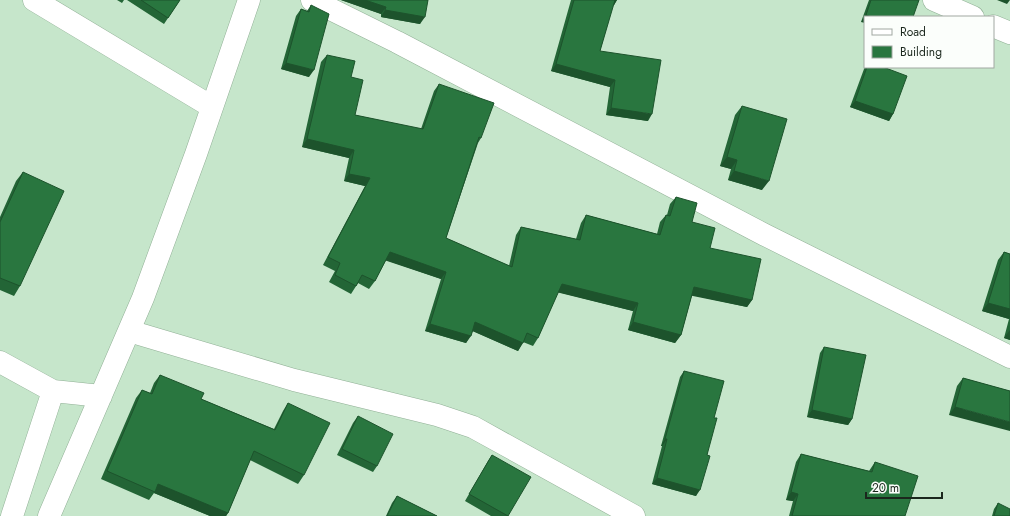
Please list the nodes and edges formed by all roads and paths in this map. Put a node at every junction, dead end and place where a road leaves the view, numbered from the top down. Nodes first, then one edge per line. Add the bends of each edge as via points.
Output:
1 (34, 0) edge
2 (249, 0) edge
3 (312, 0) edge
4 (934, 0) edge
5 (971, 16) edge
6 (994, 26) edge
7 (1010, 33) edge
8 (212, 107) junction
9 (129, 331) junction
10 (1010, 357) edge
11 (0, 362) edge
12 (53, 391) junction
13 (101, 396) junction
14 (12, 516) edge
15 (49, 516) edge
16 (633, 516) edge

1 - 8 street
2 - 8 street
3 - 10 street via 765,235
4 - 5 street
6 - 7 street
8 - 9 street
9 - 13 street
9 - 16 street via 294,380 437,415 473,427
11 - 12 street
12 - 13 street
12 - 14 street
13 - 15 street

